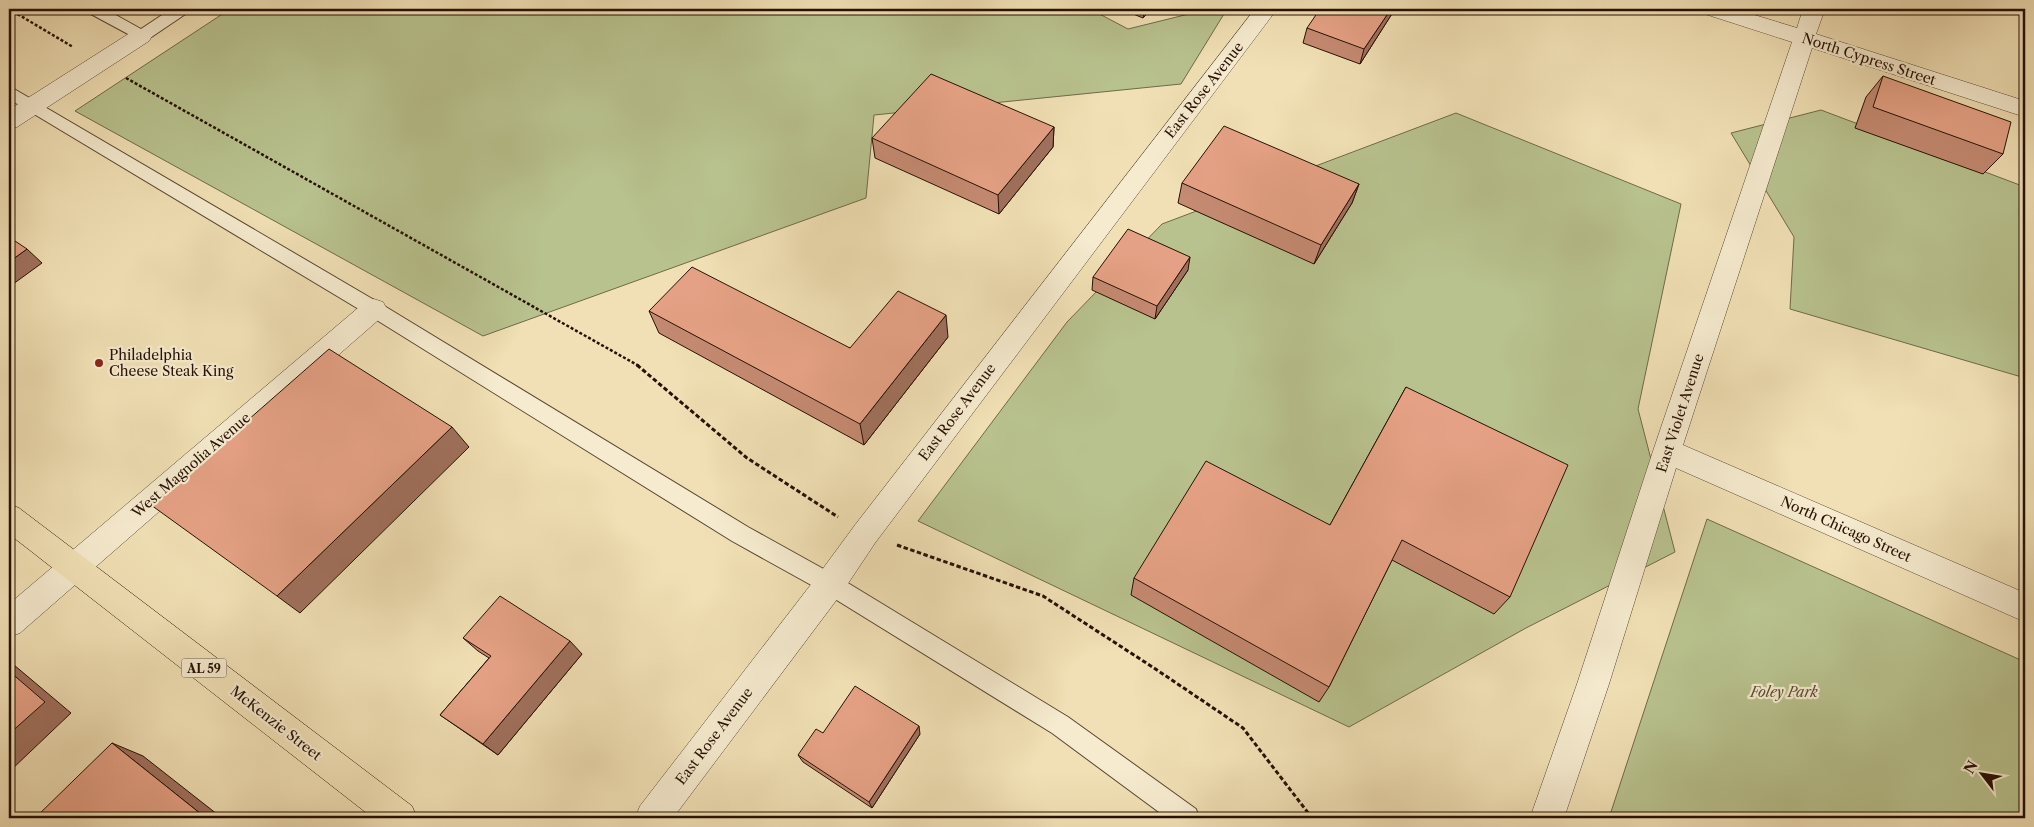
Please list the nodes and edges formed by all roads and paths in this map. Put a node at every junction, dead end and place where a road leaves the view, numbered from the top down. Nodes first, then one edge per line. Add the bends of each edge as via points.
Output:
1 (94, 9) edge
2 (182, 9) edge
3 (1266, 9) edge
4 (1713, 9) edge
5 (1814, 9) edge
6 (9, 10) edge
7 (141, 36) junction
8 (1804, 38) junction
9 (99, 63) junction
10 (9, 92) edge
11 (32, 106) junction
12 (2025, 109) edge
13 (9, 121) edge
14 (374, 309) junction
15 (1667, 451) junction
16 (9, 517) edge
17 (864, 534) junction
18 (73, 566) junction
19 (830, 584) junction
20 (2025, 608) edge
21 (9, 623) edge
22 (400, 818) edge
23 (652, 818) edge
24 (1187, 818) edge
25 (1312, 818) edge
26 (1547, 818) edge

1 - 7 lane
2 - 7 lane
3 - 17 street, East Rose Avenue
4 - 8 street, North Cypress Street
5 - 8 street, East Violet Avenue
6 - 9 path
7 - 9 street
8 - 12 street, North Cypress Street
8 - 15 street, East Violet Avenue
9 - 11 street
9 - 17 path via 642,368 747,458
10 - 11 lane
11 - 13 street
11 - 14 lane
14 - 18 street, West Magnolia Avenue
14 - 19 lane via 740,534
15 - 20 street, North Chicago Street
15 - 26 street, East Violet Avenue
16 - 18 main road, McKenzie Street / AL 59
17 - 19 street, East Rose Avenue
17 - 25 path via 1044,596 1243,728
18 - 21 street, West Magnolia Avenue
18 - 22 main road, McKenzie Street / AL 59
19 - 23 street, East Rose Avenue
19 - 24 lane via 1060,725

